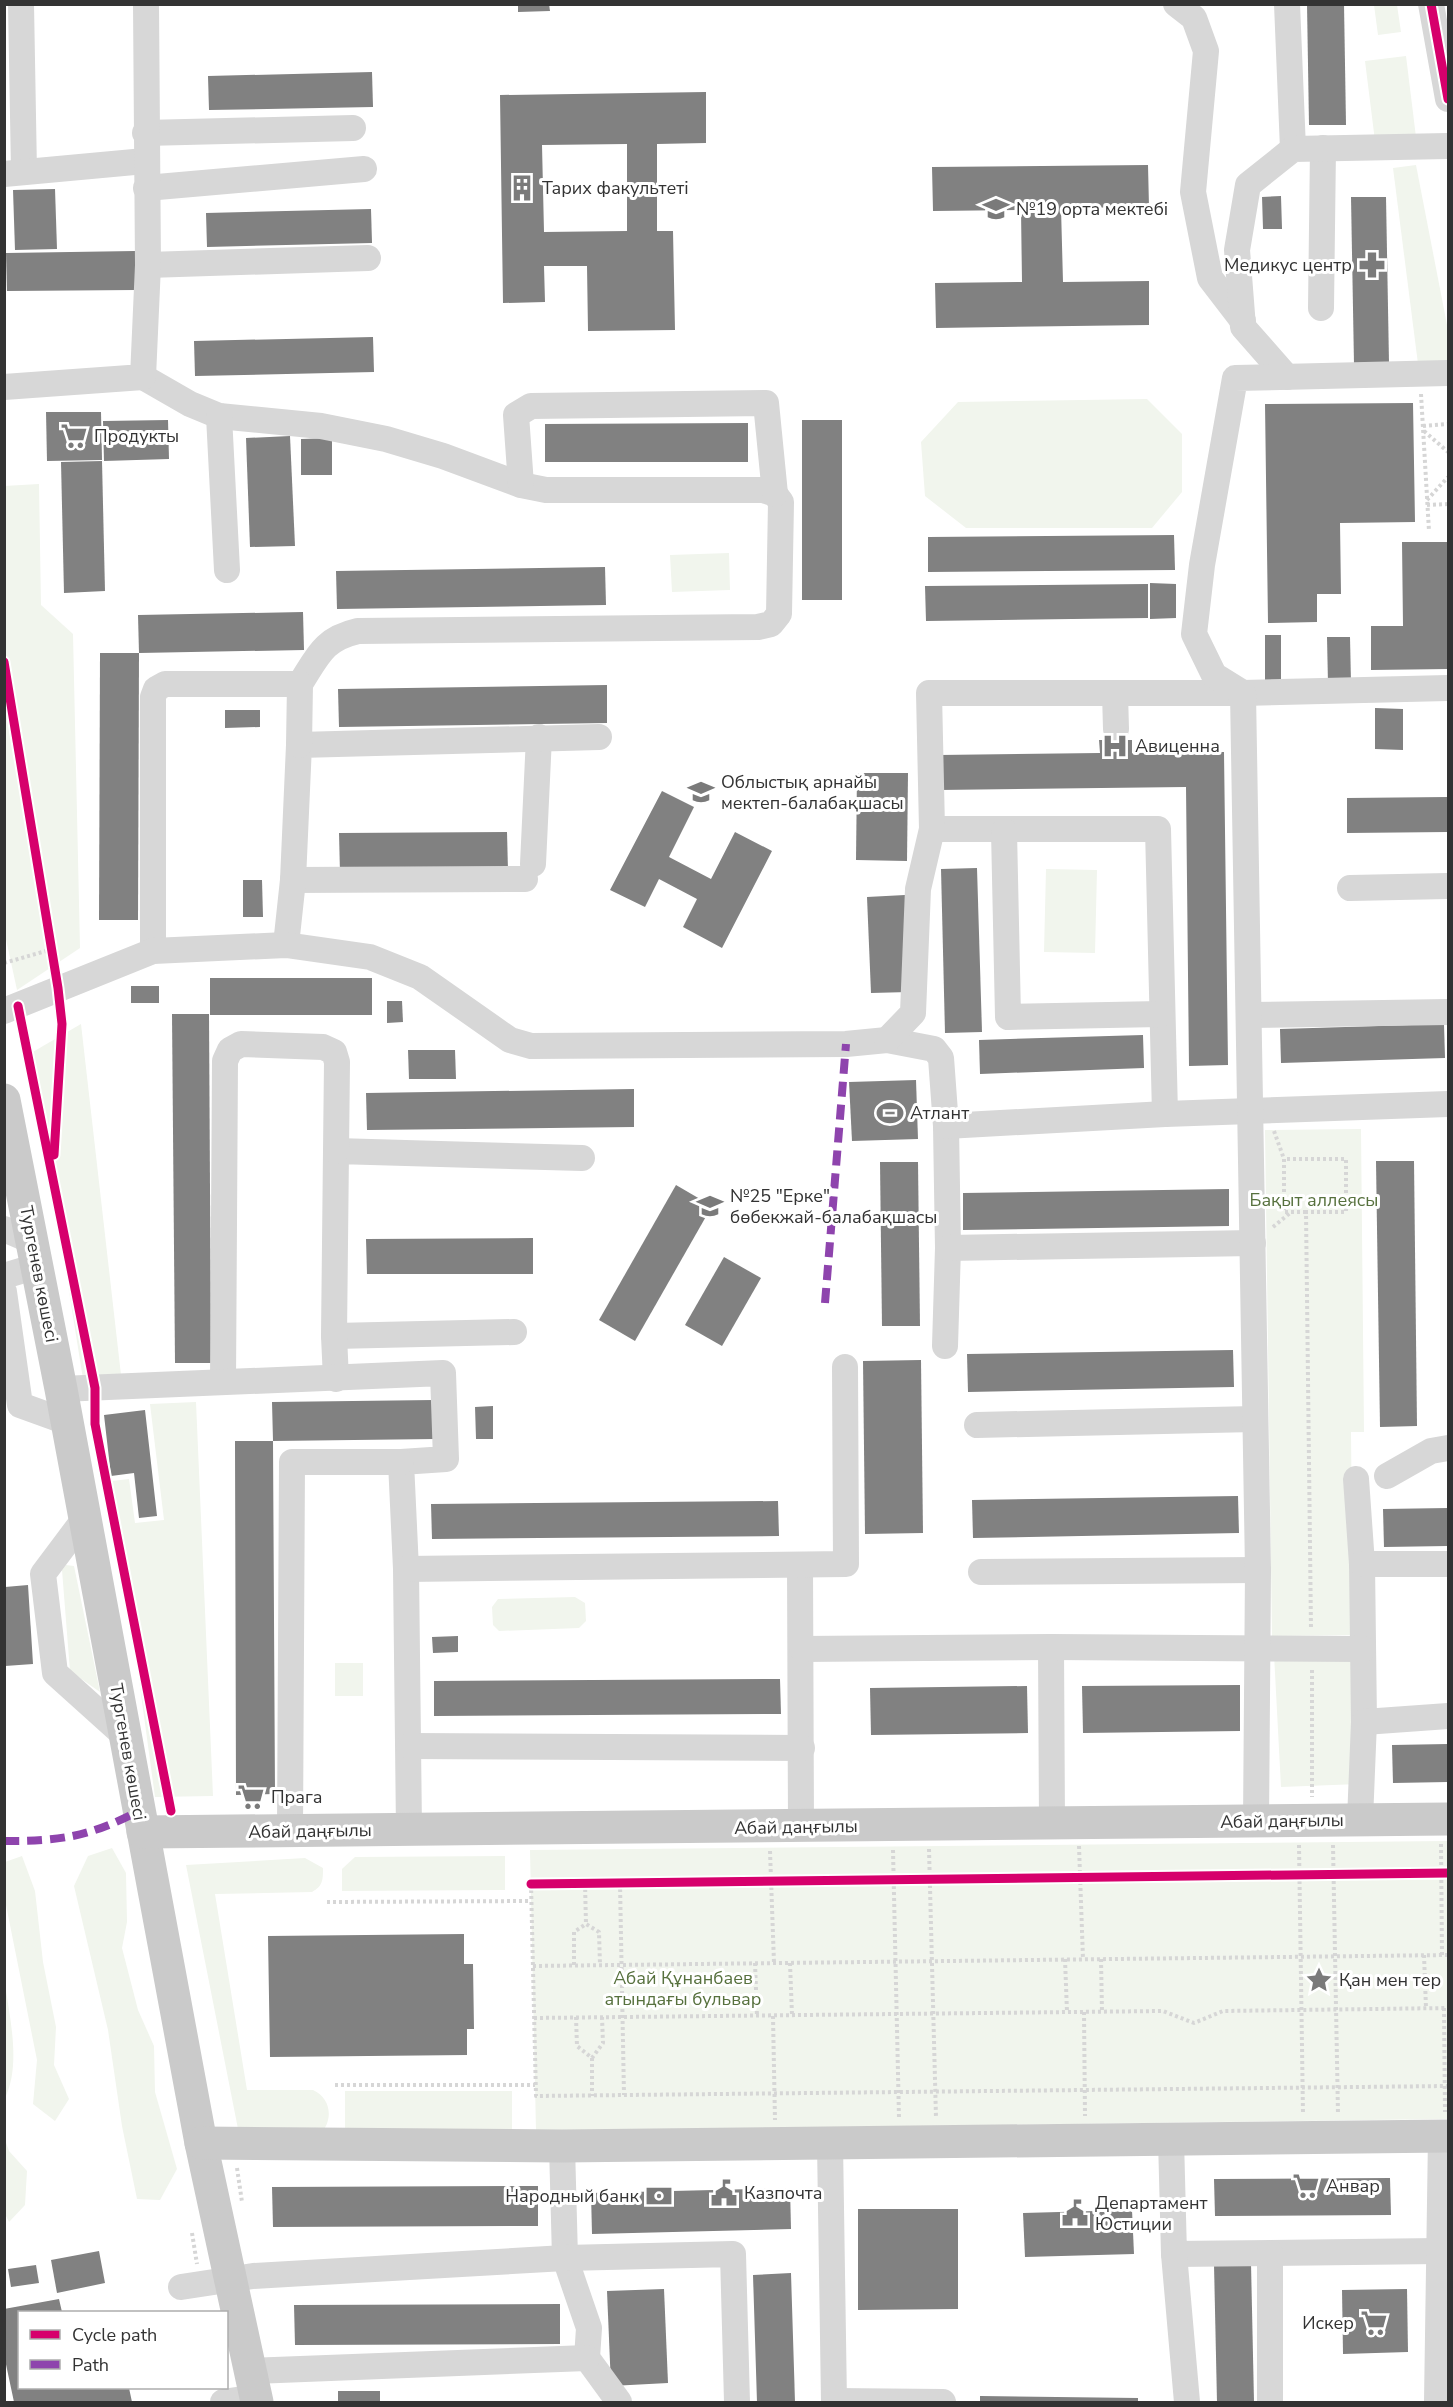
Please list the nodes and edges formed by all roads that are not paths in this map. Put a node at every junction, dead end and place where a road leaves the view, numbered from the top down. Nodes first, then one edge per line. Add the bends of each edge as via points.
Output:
1 (21, 4) edge
2 (146, 4) edge
3 (1176, 4) edge
4 (1287, 4) edge
5 (1431, 4) edge
6 (1449, 99) edge
7 (354, 128) dead end
8 (145, 134) junction
9 (1449, 146) edge
10 (1293, 148) junction
11 (1323, 148) junction
12 (145, 160) junction
13 (364, 169) dead end
14 (14, 173) edge
15 (146, 188) junction
16 (368, 258) dead end
17 (148, 265) junction
18 (1321, 308) dead end
19 (1243, 322) junction
20 (1449, 373) edge
21 (143, 377) junction
22 (1287, 377) junction
23 (4, 387) edge
24 (219, 416) junction
25 (521, 485) junction
26 (775, 494) junction
27 (227, 570) dead end
28 (300, 684) junction
29 (1449, 687) edge
30 (1115, 693) junction
31 (1243, 693) junction
32 (1116, 729) dead end
33 (539, 737) junction
34 (599, 737) dead end
35 (299, 745) junction
36 (932, 829) junction
37 (1004, 831) junction
38 (293, 880) junction
39 (1449, 886) edge
40 (1350, 888) dead end
41 (286, 945) junction
42 (153, 951) junction
43 (4, 1011) edge
44 (1449, 1012) edge
45 (1161, 1014) junction
46 (1249, 1015) junction
47 (887, 1040) junction
48 (4, 1100) edge
49 (1449, 1104) edge
50 (1259, 1111) junction
51 (1166, 1114) junction
52 (946, 1126) junction
53 (336, 1151) junction
54 (582, 1158) dead end
55 (1253, 1243) junction
56 (25, 1245) edge
57 (948, 1248) junction
58 (4, 1276) edge
59 (4, 1292) edge
60 (514, 1332) dead end
61 (334, 1336) junction
62 (945, 1346) dead end
63 (845, 1367) dead end
64 (336, 1379) junction
65 (223, 1382) junction
66 (61, 1389) junction
67 (1255, 1419) junction
68 (67, 1422) junction
69 (977, 1425) dead end
70 (1449, 1448) edge
71 (401, 1462) junction
72 (1387, 1476) dead end
73 (1356, 1479) dead end
74 (85, 1518) junction
75 (1362, 1564) junction
76 (1449, 1564) edge
77 (800, 1565) junction
78 (406, 1569) junction
79 (1258, 1570) junction
80 (981, 1572) dead end
81 (1051, 1647) junction
82 (1258, 1648) junction
83 (1363, 1649) junction
84 (802, 1650) junction
85 (1449, 1716) edge
86 (1364, 1722) junction
87 (125, 1737) junction
88 (409, 1746) junction
89 (802, 1748) junction
90 (1360, 1820) junction
91 (1256, 1822) junction
92 (1052, 1824) junction
93 (801, 1827) junction
94 (409, 1830) junction
95 (1445, 1830) edge
96 (290, 1831) junction
97 (143, 1832) junction
98 (1445, 2130) edge
99 (1171, 2139) junction
100 (201, 2143) junction
101 (830, 2143) junction
102 (562, 2146) junction
103 (1270, 2253) junction
104 (1174, 2254) junction
105 (565, 2258) junction
106 (1442, 2265) edge
107 (230, 2280) junction
108 (181, 2287) dead end
109 (587, 2358) junction
110 (247, 2371) edge
111 (834, 2402) edge
112 (223, 2403) edge
113 (619, 2403) edge
114 (737, 2403) edge
115 (943, 2403) edge
116 (1187, 2403) edge
117 (1270, 2403) edge
118 (1437, 2403) edge

1 - 14 street
2 - 8 street
3 - 19 street via 1194,18 1206,51 1193,192 1210,278
4 - 10 street
5 - 6 street
7 - 8 street
8 - 12 street
9 - 11 street
10 - 11 street
10 - 19 street via 1248,185 1237,250
11 - 18 street
12 - 14 street
12 - 15 street
13 - 15 street
15 - 17 street
16 - 17 street
17 - 21 street
19 - 22 street via 1249,335
20 - 22 street
21 - 23 street
21 - 24 street
22 - 31 street via 1234,378 1202,565 1194,634 1214,675
24 - 25 street via 321,426 386,439
24 - 27 street
25 - 26 street via 546,490 763,490
25 - 26 street via 516,415 531,406 766,403
26 - 28 street via 782,502 778,614 771,624 358,631 339,635 324,647
28 - 35 street
28 - 42 street via 165,684 156,689
29 - 31 street
30 - 31 street
30 - 32 street
30 - 36 street via 929,693
31 - 46 street
33 - 34 street
33 - 35 street
33 - 38 street via 529,871
35 - 38 street
36 - 37 street
36 - 47 street via 918,889 914,1013
37 - 45 street via 1158,829
37 - 45 street via 1008,1017
38 - 41 street
39 - 40 street
41 - 42 street
41 - 47 street via 370,957 410,973 510,1040 531,1046 846,1044
42 - 43 street
44 - 46 street
45 - 51 street
46 - 50 street
47 - 52 street via 934,1049 941,1058
48 - 56 main road, Тургенев көшесі
49 - 50 street
50 - 51 street
50 - 55 street
51 - 52 street
52 - 57 street
53 - 54 street
53 - 61 street
53 - 65 street via 334,1052 323,1047 241,1044 230,1050 225,1061
55 - 57 street
55 - 67 street
56 - 58 street
56 - 66 main road, Тургенев көшесі
57 - 62 street
59 - 68 street via 20,1405
60 - 61 street
61 - 64 street
63 - 77 street via 846,1564
64 - 65 street
64 - 71 street via 443,1373 446,1459
65 - 66 street
66 - 68 main road, Тургенев көшесі
67 - 69 street
67 - 79 street
68 - 74 main road, Тургенев көшесі
70 - 72 street via 1431,1451
71 - 78 street
71 - 96 street via 292,1462
73 - 75 street
74 - 87 main road, Тургенев көшесі
74 - 87 street via 43,1574 55,1672
75 - 76 street
75 - 83 street
77 - 78 street
77 - 84 street
78 - 88 street
79 - 80 street
79 - 82 street
81 - 82 street
81 - 84 street
81 - 92 street
82 - 83 street
82 - 91 street
83 - 86 street
84 - 89 street
85 - 86 street
86 - 90 street
87 - 97 main road, Тургенев көшесі
88 - 89 street
88 - 94 street
89 - 93 street
90 - 91 main road, Абай даңғылы
90 - 95 main road, Абай даңғылы
91 - 92 main road, Абай даңғылы
92 - 93 main road, Абай даңғылы
93 - 94 main road, Абай даңғылы
94 - 96 main road, Абай даңғылы
96 - 97 main road, Абай даңғылы
97 - 100 main road, Тургенев көшесі
98 - 99 main road
98 - 106 street
99 - 101 main road
99 - 104 street
100 - 102 main road
100 - 107 main road, Тургенев көшесі
101 - 102 main road
101 - 111 street
102 - 105 street
103 - 104 street
103 - 106 street
103 - 117 street
104 - 116 street
105 - 107 street
105 - 109 street via 589,2328
105 - 114 street via 733,2254
106 - 118 street
107 - 108 street
107 - 110 main road, Тургенев көшесі
109 - 110 street
109 - 113 street
110 - 112 street
111 - 115 street

